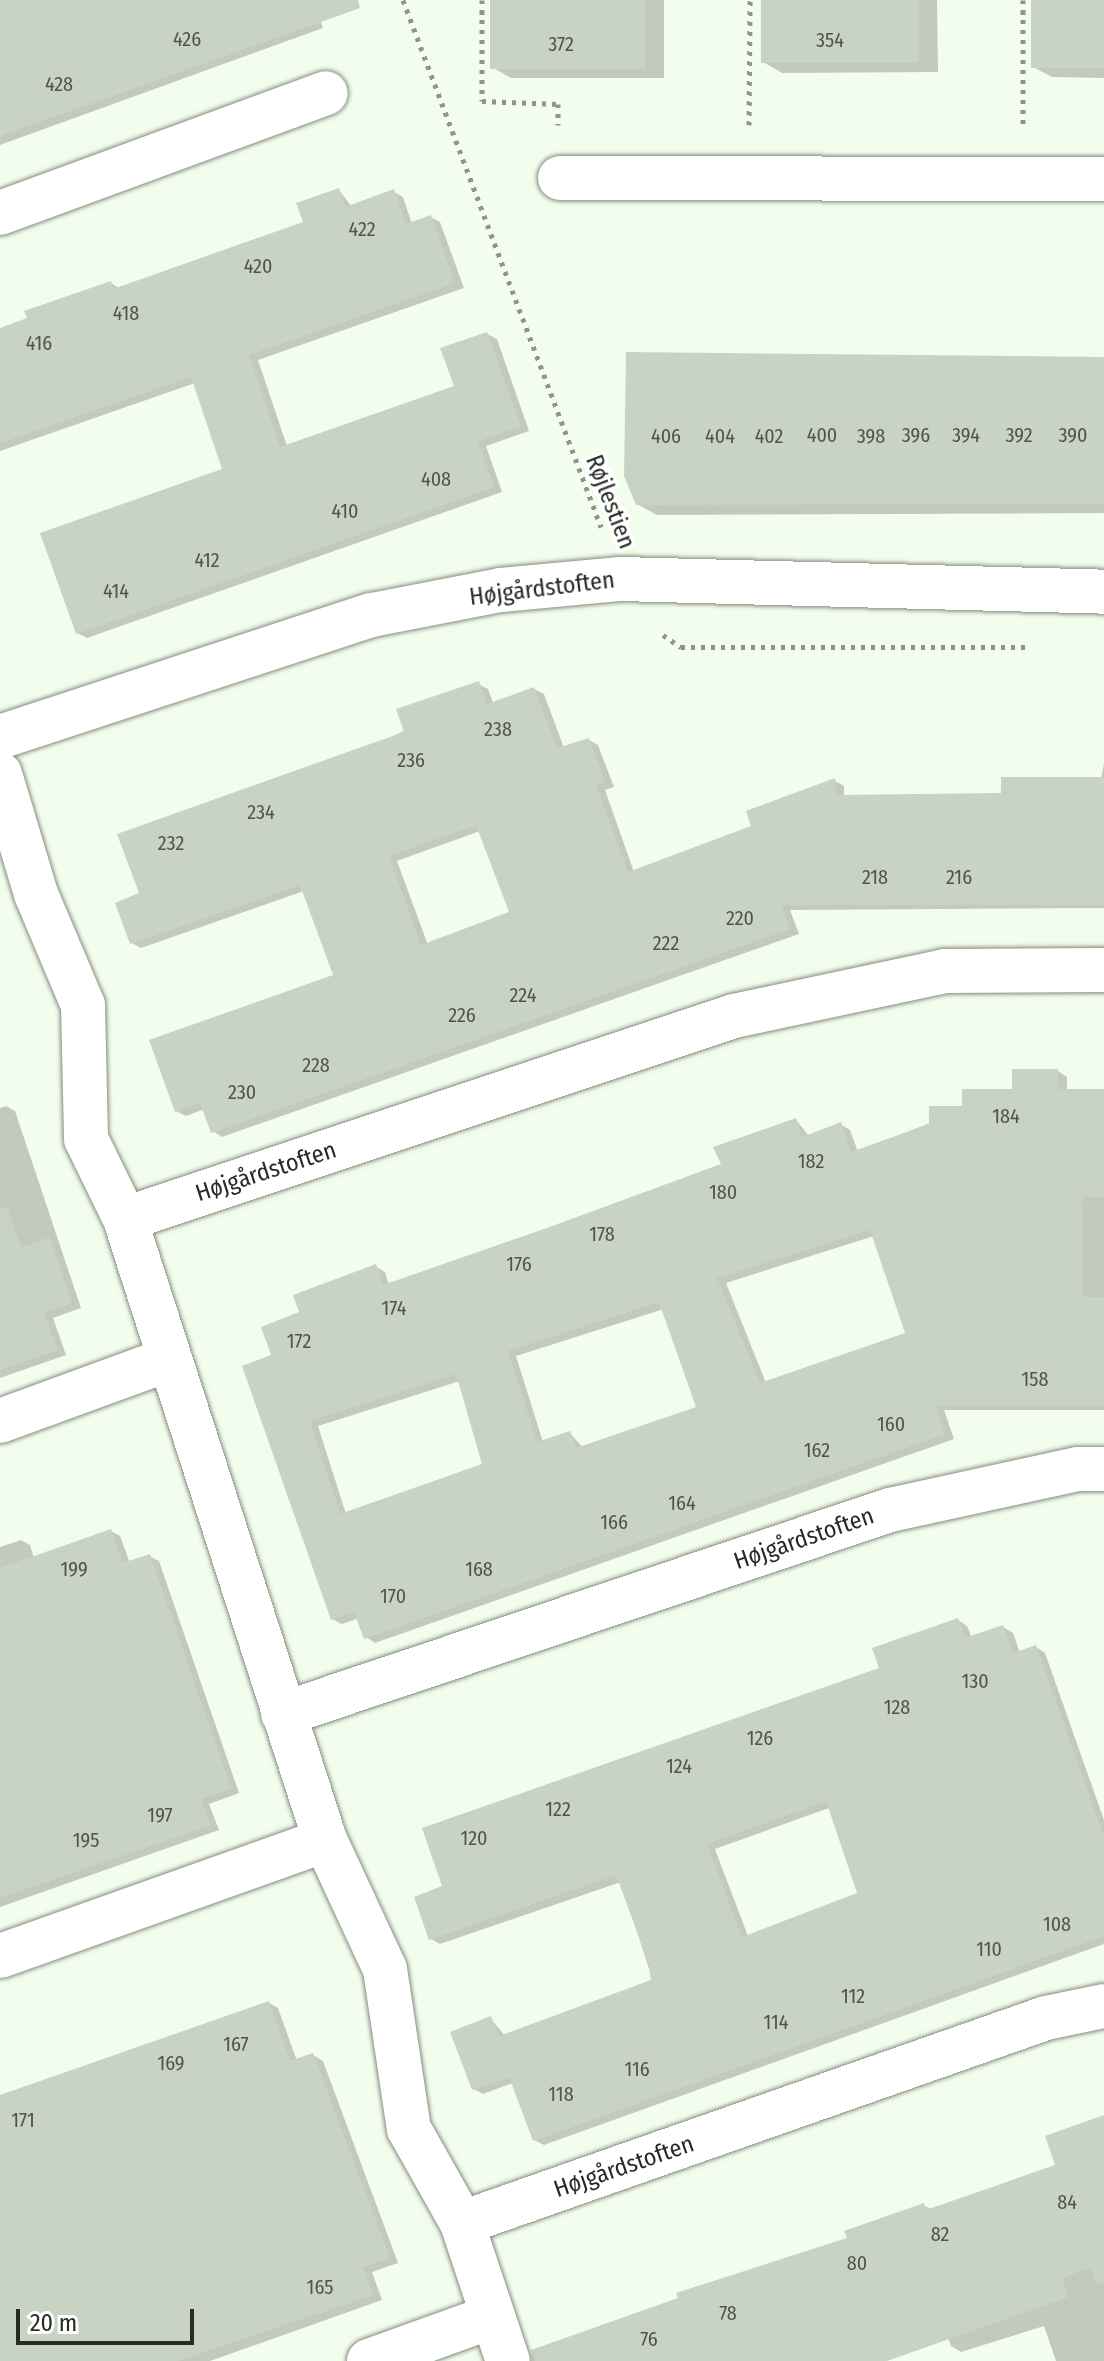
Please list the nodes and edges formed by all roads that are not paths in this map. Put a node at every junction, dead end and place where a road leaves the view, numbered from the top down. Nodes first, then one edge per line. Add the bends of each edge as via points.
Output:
1 (326, 93) dead end
2 (560, 178) road end
3 (1104, 179) edge
4 (0, 213) edge
5 (1104, 592) edge
6 (0, 737) edge
7 (0, 774) edge
8 (18, 901) edge
9 (1104, 970) edge
10 (125, 1219) junction
11 (167, 1360) junction
12 (0, 1421) edge
13 (1104, 1469) edge
14 (283, 1714) junction
15 (325, 1840) junction
16 (0, 1956) edge
17 (1104, 2006) edge
18 (462, 2223) junction
19 (493, 2316) junction
20 (369, 2361) edge
21 (508, 2361) edge

1 - 4 street
2 - 3 street
5 - 6 street, Højgårdstoften via 620,579 501,590 372,615
7 - 8 street
8 - 10 street via 83,1005 86,1139
9 - 10 street, Højgårdstoften via 945,971 734,1016
10 - 11 street
11 - 12 street
11 - 14 street
13 - 14 street, Højgårdstoften via 1078,1469 890,1510
14 - 15 street
15 - 16 street
15 - 18 street via 385,1969 409,2129
17 - 18 street, Højgårdstoften via 1046,2018
18 - 19 street
19 - 20 street
19 - 21 street

